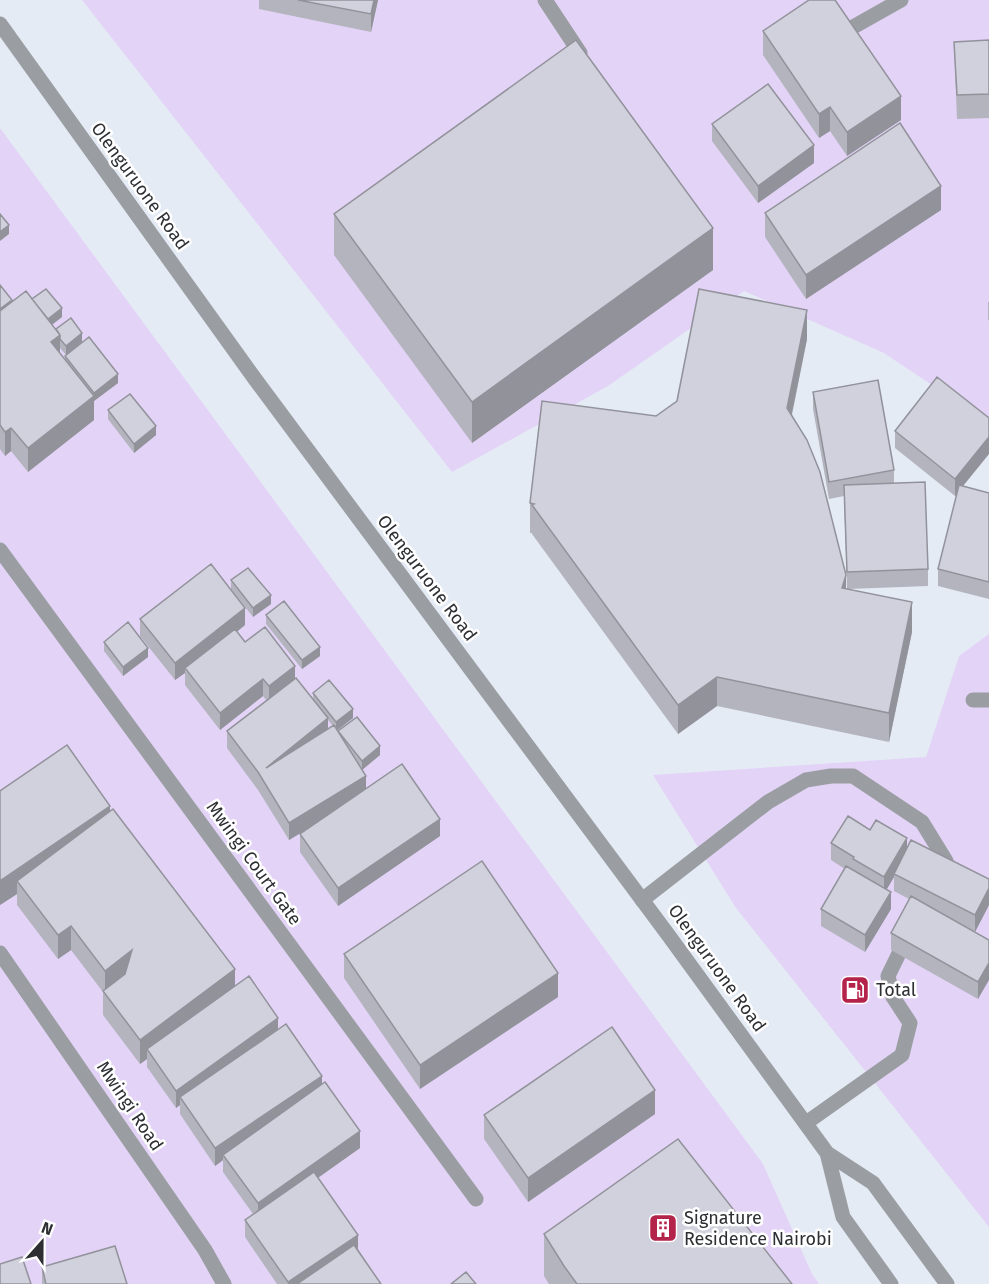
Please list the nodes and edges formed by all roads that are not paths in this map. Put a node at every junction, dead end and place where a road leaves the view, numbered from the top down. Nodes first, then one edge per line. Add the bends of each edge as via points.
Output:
1 (545, 0) edge
2 (901, 0) edge
3 (0, 24) edge
4 (846, 31) edge
5 (580, 53) edge
6 (0, 550) edge
7 (935, 882) edge
8 (642, 900) junction
9 (914, 924) edge
10 (0, 952) edge
11 (5, 968) edge
12 (806, 1123) junction
13 (827, 1153) junction
14 (476, 1200) dead end
15 (224, 1284) edge
16 (891, 1284) edge
17 (947, 1284) edge

1 - 5 street
2 - 4 street
3 - 8 street, Olenguruone Road via 262,389
6 - 14 street, Mwingi Court Gate
7 - 8 street via 946,861 922,822 853,776 831,776 806,780 768,802
8 - 12 street, Olenguruone Road
9 - 12 street via 888,976 893,998 910,1023 902,1054
10 - 11 street, Mwingi Road
11 - 15 street, Mwingi Road via 205,1250
12 - 13 street, Olenguruone Road
13 - 16 street, Olenguruone Road via 843,1217
13 - 17 street, Olenguruone Road via 873,1183

